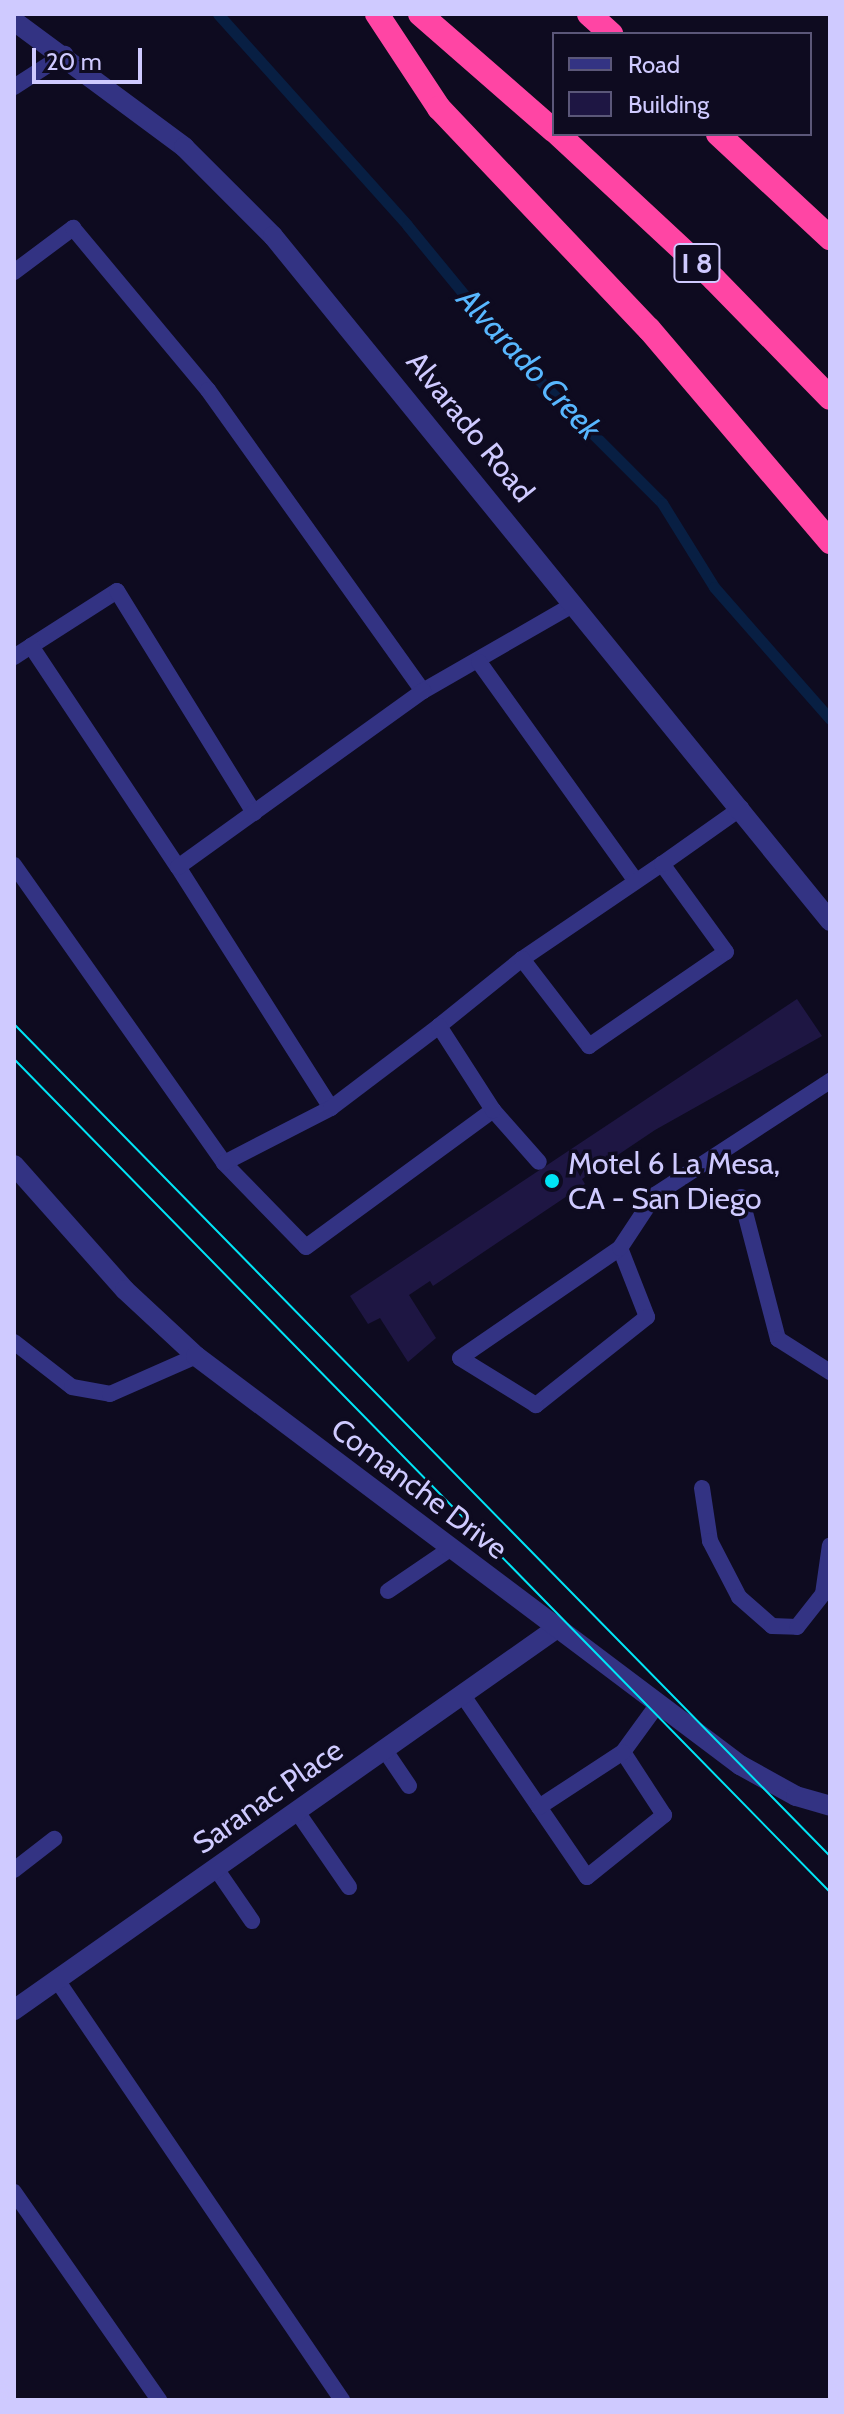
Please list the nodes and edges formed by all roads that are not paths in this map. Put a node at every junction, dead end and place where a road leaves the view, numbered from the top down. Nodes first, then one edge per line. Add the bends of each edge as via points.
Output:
1 (377, 14) edge
2 (420, 14) edge
3 (589, 14) edge
4 (14, 21) edge
5 (609, 32) edge
6 (65, 54) junction
7 (14, 87) edge
8 (552, 129) edge
9 (560, 136) edge
10 (720, 136) edge
11 (830, 238) edge
12 (14, 272) edge
13 (830, 398) edge
14 (830, 542) edge
15 (574, 604) junction
16 (31, 646) junction
17 (14, 657) edge
18 (479, 662) junction
19 (423, 691) junction
20 (741, 808) junction
21 (254, 813) junction
22 (662, 864) junction
23 (14, 865) edge
24 (178, 867) junction
25 (636, 881) junction
26 (830, 921) edge
27 (522, 959) junction
28 (439, 1026) junction
29 (830, 1081) edge
30 (331, 1108) junction
31 (493, 1110) junction
32 (539, 1162) dead end
33 (224, 1163) junction
34 (14, 1165) edge
35 (741, 1197) dead end
36 (620, 1248) junction
37 (14, 1342) edge
38 (196, 1356) junction
39 (830, 1372) edge
40 (702, 1488) dead end
41 (830, 1545) edge
42 (450, 1549) junction
43 (388, 1591) dead end
44 (554, 1630) junction
45 (464, 1697) junction
46 (658, 1704) junction
47 (386, 1752) junction
48 (623, 1752) junction
49 (409, 1786) dead end
50 (830, 1806) edge
51 (539, 1807) junction
52 (298, 1813) junction
53 (54, 1839) dead end
54 (14, 1870) edge
55 (217, 1870) junction
56 (349, 1887) dead end
57 (252, 1921) dead end
58 (57, 1980) junction
59 (14, 2010) edge
60 (14, 2192) edge
61 (159, 2400) edge
62 (342, 2400) edge

1 - 14 highway via 439,108 649,329
2 - 8 highway, I 8
3 - 5 highway
4 - 6 street, Alvarado Road
6 - 7 lane
6 - 15 street, Alvarado Road via 184,147 273,236
9 - 13 highway, I 8 via 714,279
10 - 11 highway
12 - 19 lane via 73,228 208,390
15 - 18 lane
15 - 20 street, Alvarado Road
16 - 17 lane
16 - 21 lane via 117,591
16 - 24 lane
18 - 19 lane
18 - 25 lane
19 - 21 lane
20 - 22 lane
20 - 26 street, Alvarado Road
21 - 24 lane
22 - 25 lane
22 - 27 lane via 726,952 589,1046
23 - 33 lane
24 - 30 lane
25 - 27 lane
27 - 28 lane
28 - 30 lane
28 - 31 lane
29 - 36 lane via 655,1195
30 - 33 lane
31 - 32 lane
31 - 33 lane via 306,1247
34 - 38 street, Comanche Drive via 125,1290
35 - 39 lane via 778,1339
36 - 36 lane via 559,1290 460,1358 536,1405 647,1317
37 - 38 lane via 72,1387 110,1394
38 - 42 street, Comanche Drive
40 - 41 lane via 710,1541 739,1597 772,1626 797,1627 823,1594
42 - 43 lane
42 - 44 street, Comanche Drive
44 - 45 street, Saranac Place
44 - 46 street, Comanche Drive
45 - 47 street, Saranac Place
45 - 51 lane
46 - 48 lane
46 - 50 street, Comanche Drive via 771,1784
47 - 49 lane
47 - 52 street, Saranac Place
48 - 51 lane
48 - 51 lane via 664,1815 587,1877
52 - 55 street, Saranac Place
52 - 56 lane
53 - 54 lane
55 - 57 lane
55 - 58 street, Saranac Place
58 - 59 street, Saranac Place
58 - 62 lane
60 - 61 lane

